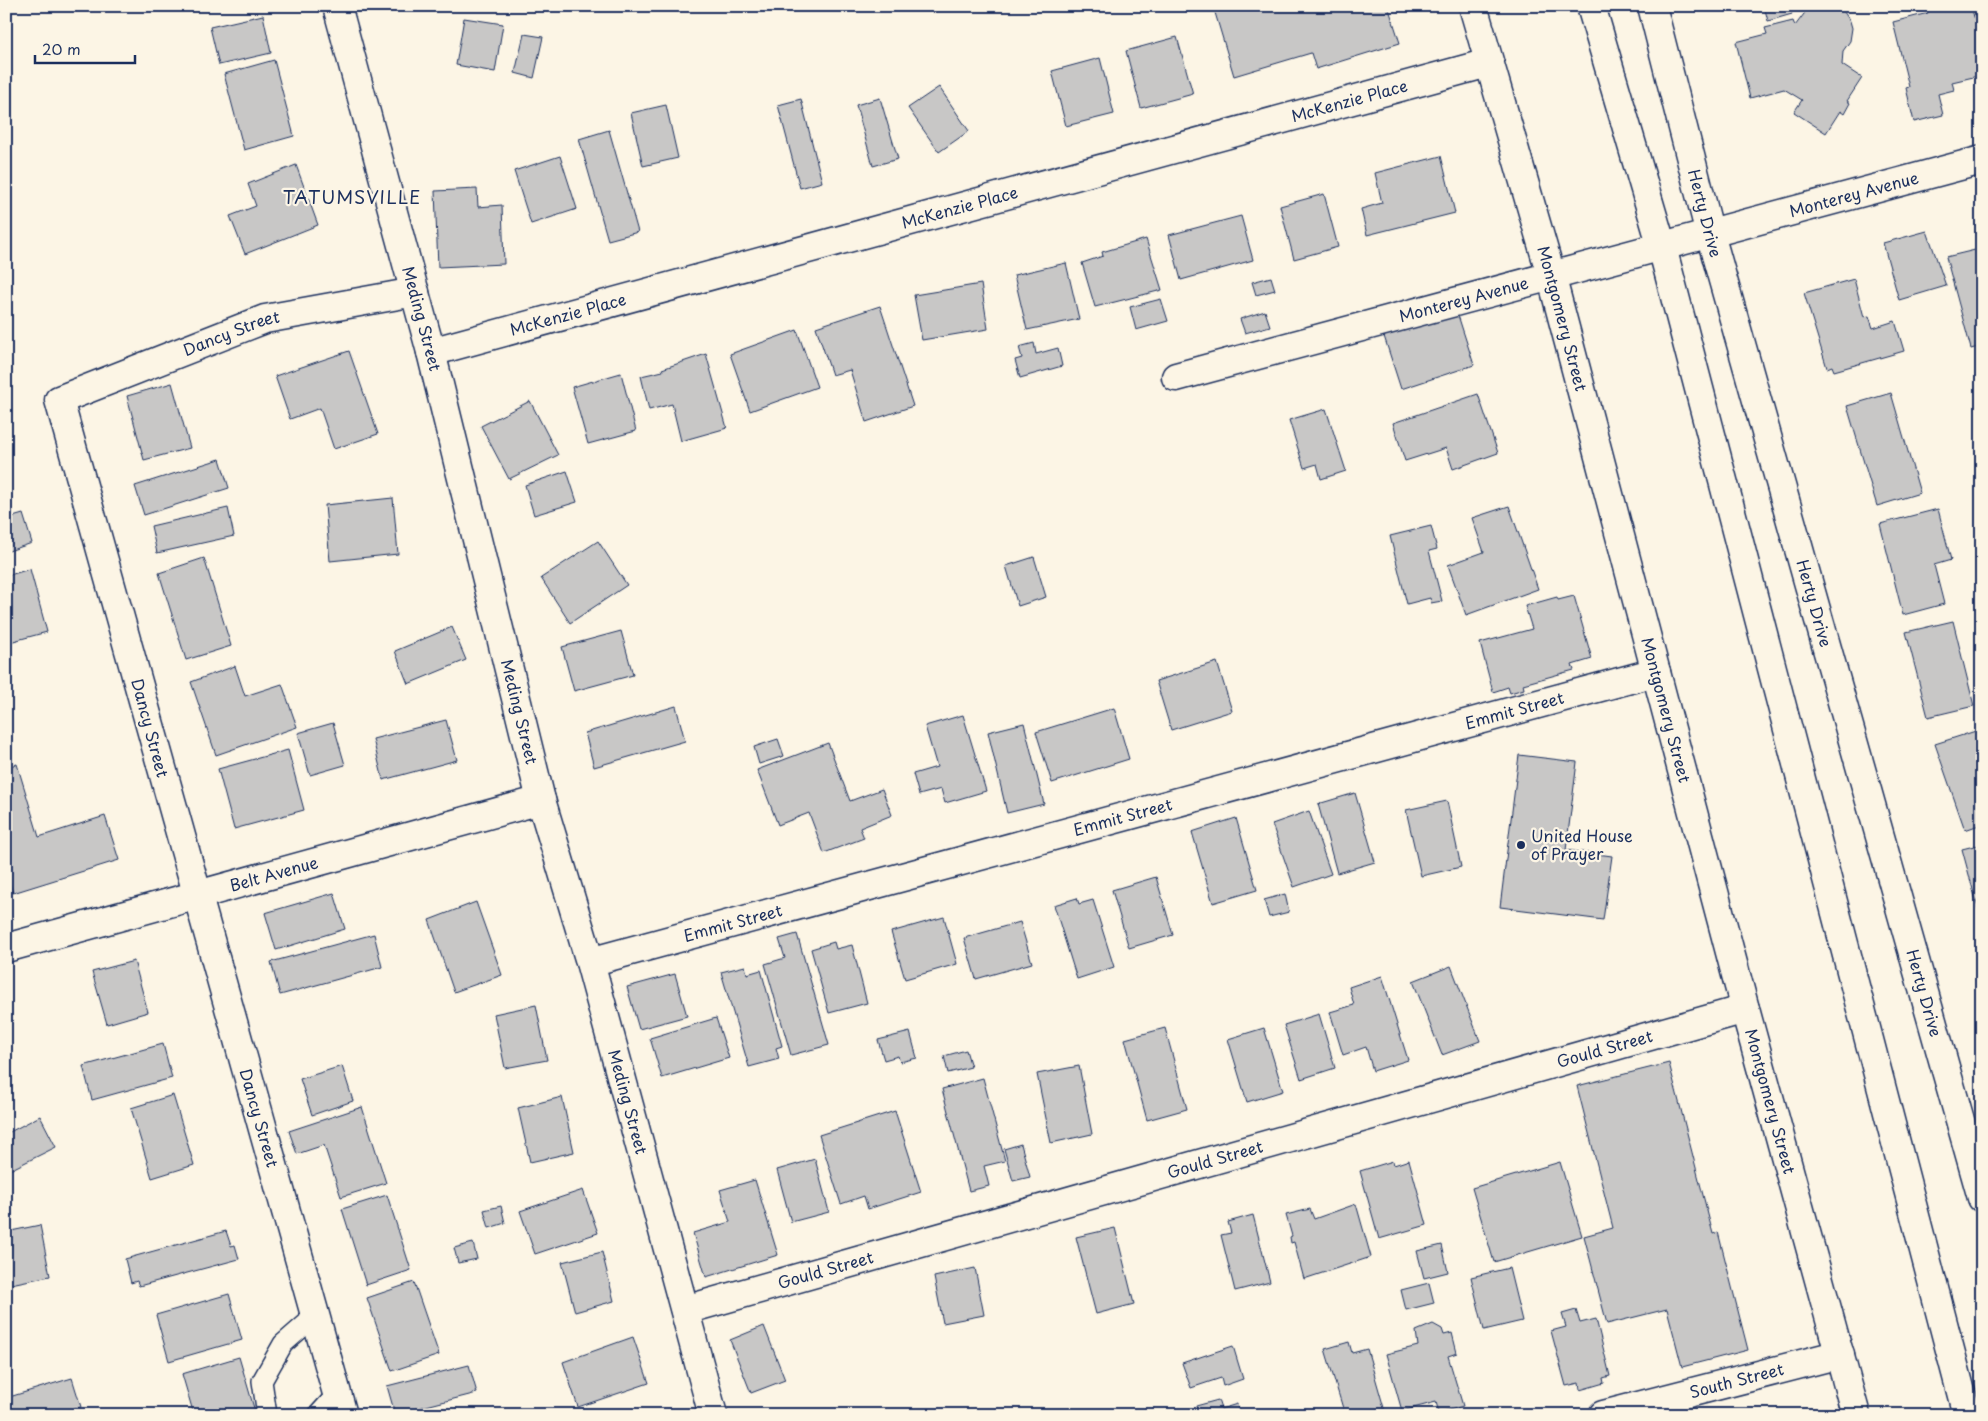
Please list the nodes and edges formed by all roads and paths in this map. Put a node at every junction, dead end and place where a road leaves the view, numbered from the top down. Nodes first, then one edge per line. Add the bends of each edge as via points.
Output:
1 (337, 6) edge
2 (1473, 6) edge
3 (1591, 6) edge
4 (1652, 6) edge
5 (1488, 63) junction
6 (1982, 160) edge
7 (1710, 234) junction
8 (1662, 247) junction
9 (1551, 275) junction
10 (414, 292) junction
11 (431, 352) junction
12 (1176, 377) dead end
13 (1656, 672) junction
14 (542, 800) junction
15 (196, 894) junction
16 (6, 948) edge
17 (590, 962) junction
18 (1745, 1010) junction
19 (1982, 1198) edge
20 (685, 1310) junction
21 (315, 1316) junction
22 (1840, 1354) junction
23 (340, 1404) edge
24 (267, 1415) edge
25 (318, 1415) edge
26 (713, 1415) edge
27 (1603, 1415) edge
28 (1856, 1415) edge
29 (1966, 1415) edge

1 - 10 street, Meding Street
2 - 5 street, Montgomery Street
3 - 8 street
4 - 7 street, Herty Drive
5 - 9 street, Montgomery Street
5 - 11 street, McKenzie Place
6 - 7 street, Monterey Avenue
7 - 8 street, Monterey Avenue
7 - 19 street, Herty Drive
8 - 9 street, Monterey Avenue
8 - 29 street
9 - 12 street, Monterey Avenue
9 - 13 street, Montgomery Street
10 - 11 street, Meding Street
10 - 15 street, Dancy Street via 265,319 59,400
11 - 14 street, Meding Street
13 - 17 street, Emmit Street
13 - 18 street, Montgomery Street
14 - 15 street, Belt Avenue
14 - 17 street, Meding Street
15 - 16 street, Belt Avenue
15 - 21 street, Dancy Street
17 - 20 street, Meding Street
18 - 20 street, Gould Street
18 - 22 street, Montgomery Street
20 - 26 street, Meding Street
21 - 23 street, Dancy Street
21 - 24 lane via 283,1344 262,1381
22 - 27 street, South Street
22 - 28 street, Montgomery Street
23 - 25 lane

